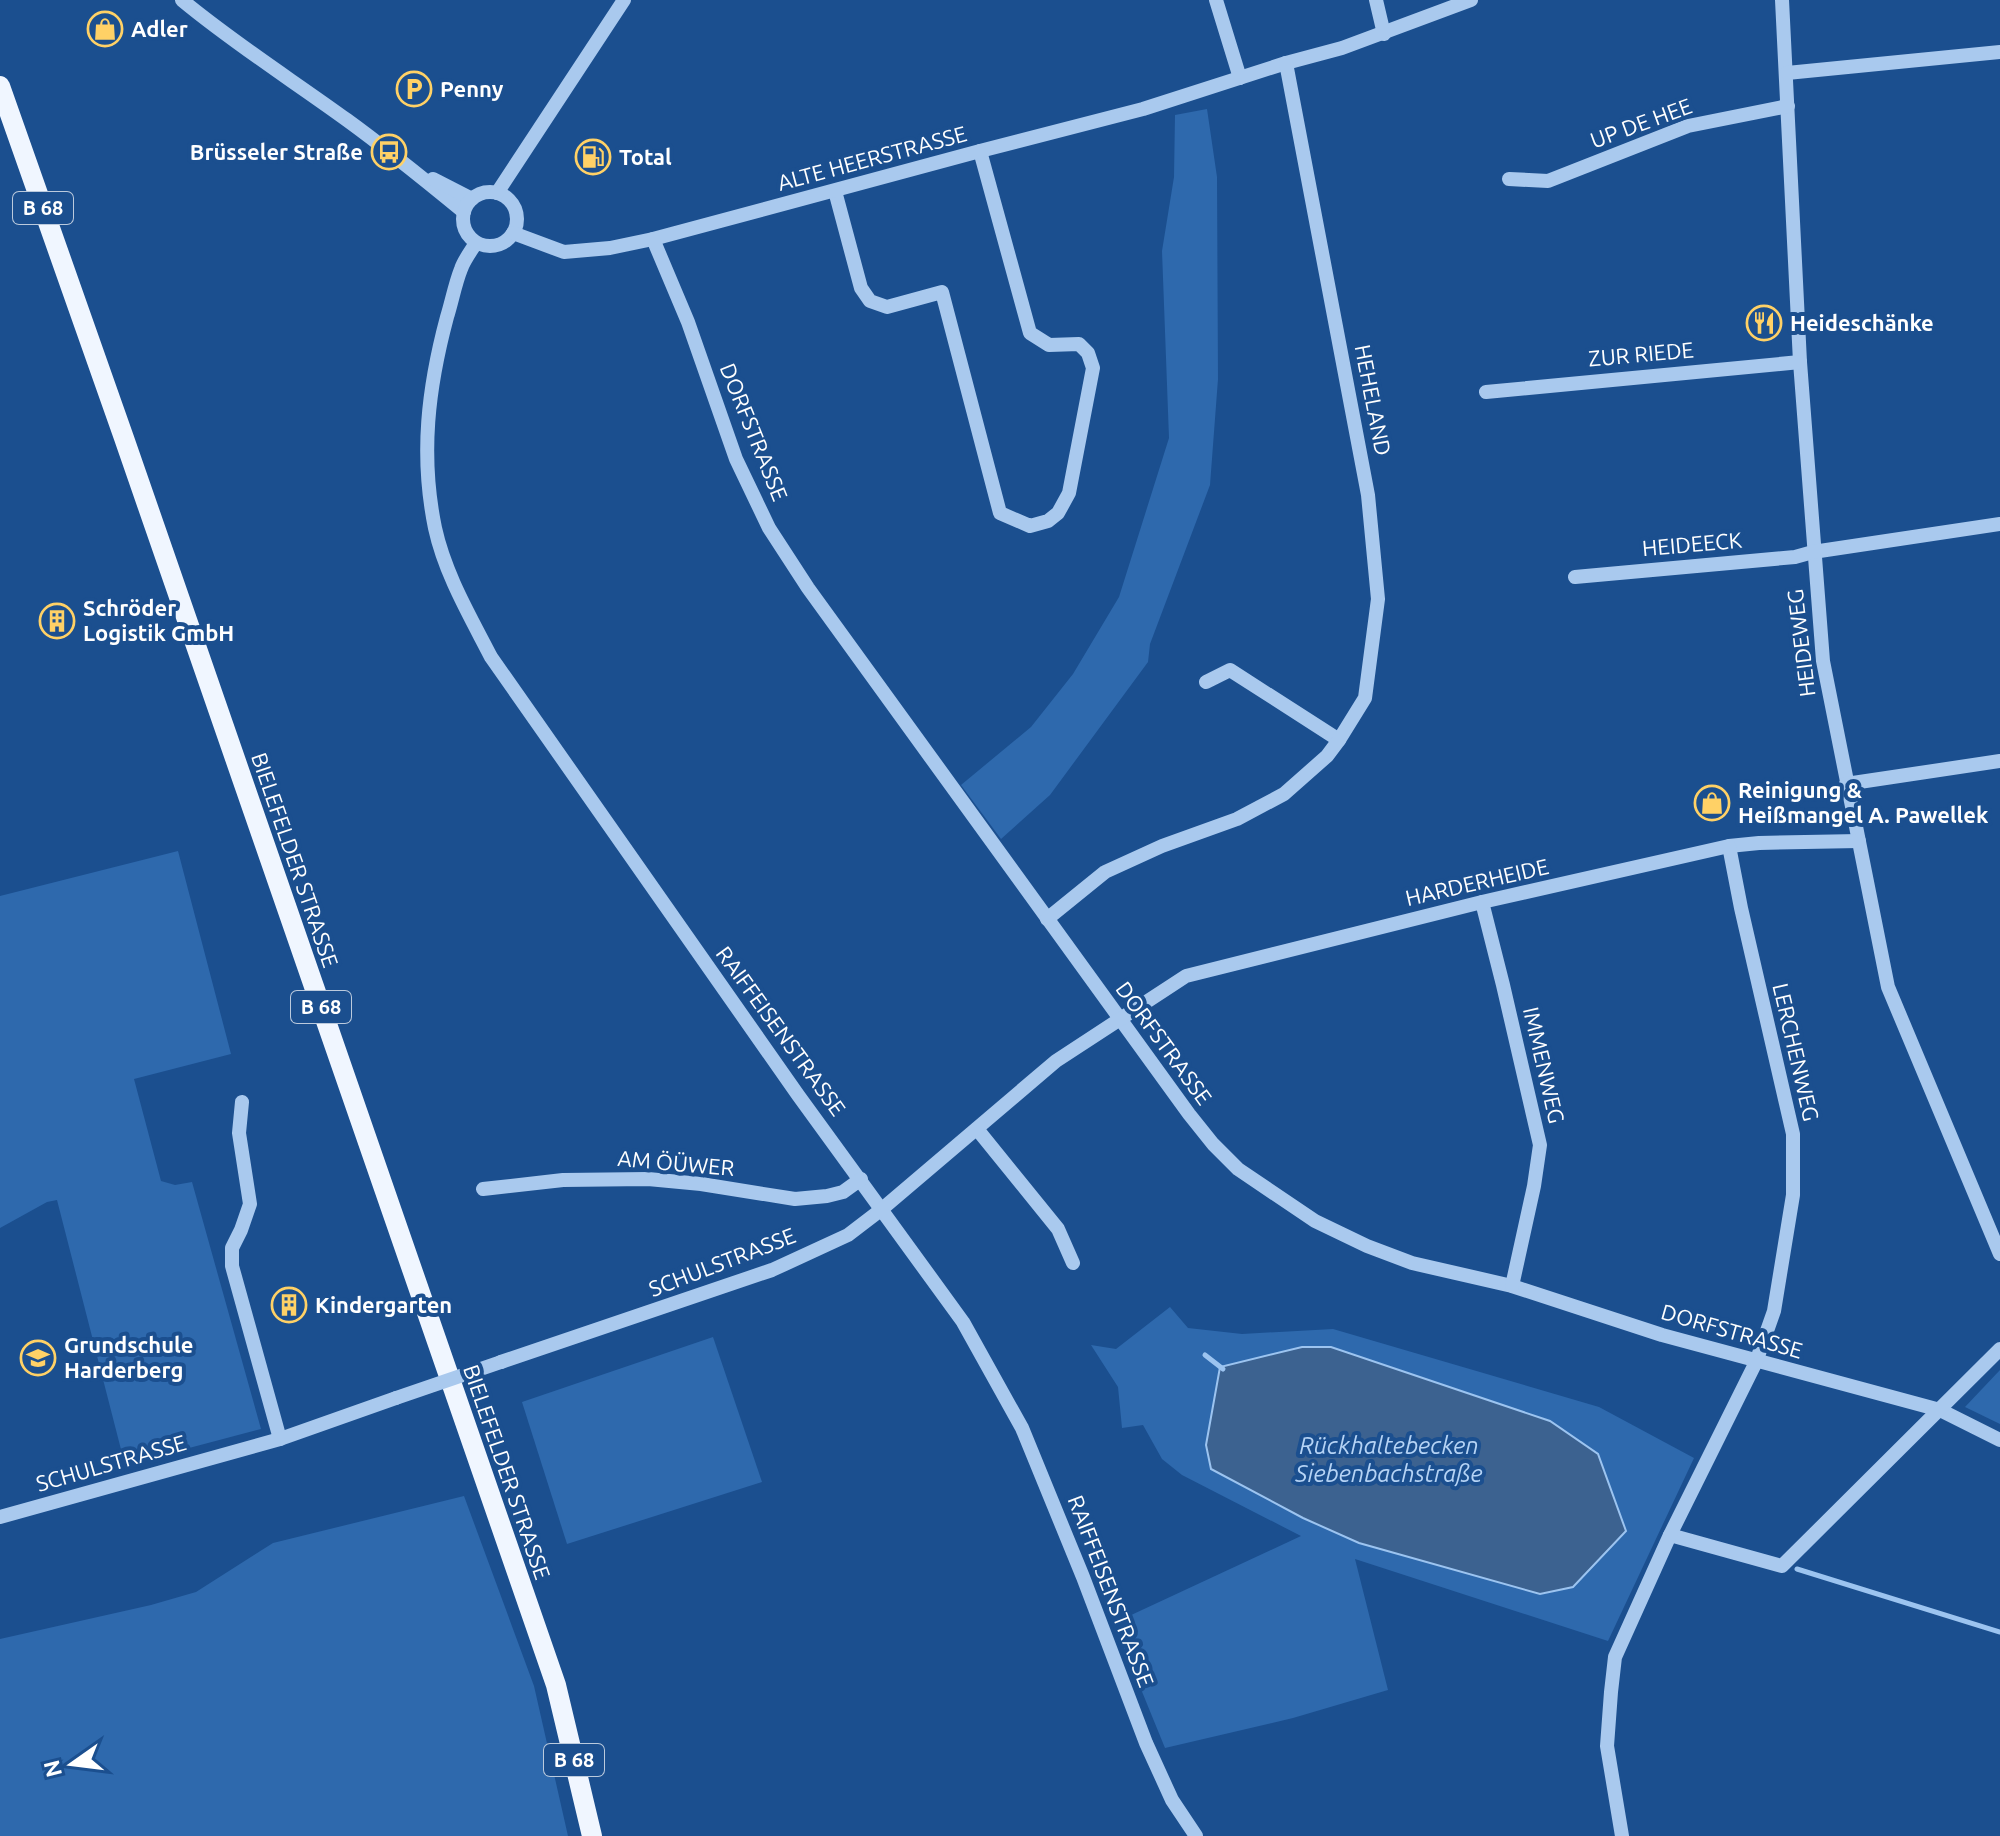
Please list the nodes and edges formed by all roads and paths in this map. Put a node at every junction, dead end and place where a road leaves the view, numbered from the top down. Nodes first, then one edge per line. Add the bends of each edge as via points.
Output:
1 (182, 0) edge
2 (624, 0) edge
3 (1216, 0) edge
4 (1376, 0) edge
5 (1471, 0) edge
6 (1782, 0) edge
7 (1384, 34) junction
8 (2000, 52) edge
9 (1286, 63) junction
10 (1787, 73) junction
11 (1240, 78) junction
12 (0, 86) edge
13 (1788, 106) junction
14 (980, 151) junction
15 (1509, 179) dead end
16 (835, 191) junction
17 (497, 193) junction
18 (468, 205) junction
19 (513, 233) junction
20 (653, 239) junction
21 (476, 243) junction
22 (1800, 362) junction
23 (1486, 392) dead end
24 (2000, 524) edge
25 (1813, 552) junction
26 (1575, 577) dead end
27 (1206, 682) dead end
28 (1339, 740) junction
29 (2000, 761) edge
30 (1846, 784) junction
31 (1859, 841) junction
32 (1729, 846) junction
33 (1482, 902) junction
34 (1047, 919) junction
35 (1120, 1018) junction
36 (242, 1102) dead end
37 (977, 1129) junction
38 (861, 1179) junction
39 (483, 1189) dead end
40 (882, 1209) junction
41 (2000, 1254) edge
42 (1073, 1263) dead end
43 (1512, 1286) junction
44 (2000, 1349) edge
45 (1756, 1362) junction
46 (1940, 1410) junction
47 (280, 1439) junction
48 (2000, 1440) edge
49 (0, 1517) edge
50 (1670, 1535) junction
51 (592, 1836) edge
52 (1196, 1836) edge
53 (1622, 1836) edge

1 - 18 street
2 - 17 street
3 - 11 street
4 - 7 street
5 - 7 street, ALTE HEERSTRASSE
6 - 10 street, HEIDEWEG
7 - 9 street, ALTE HEERSTRASSE
8 - 10 street
9 - 11 street, ALTE HEERSTRASSE
9 - 28 street, HEHELAND via 1368,495 1378,599 1365,698
10 - 13 street, HEIDEWEG
11 - 14 street, ALTE HEERSTRASSE
12 - 51 main road, BIELEFELDER STRASSE / B 68 via 556,1685
13 - 15 street, UP DE HEE via 1688,126 1548,181
13 - 22 street, HEIDEWEG
14 - 16 street, ALTE HEERSTRASSE
14 - 16 street via 1030,333 1049,345 1079,344 1093,368 1069,493 1058,513 1030,526 1000,513 942,292 887,307 870,301 861,288
16 - 20 street, ALTE HEERSTRASSE
17 - 18 street via 479,194
17 - 19 street via 515,209
18 - 21 street via 465,229
19 - 20 street, ALTE HEERSTRASSE via 564,252
19 - 21 street via 492,246
20 - 34 street, DORFSTRASSE via 736,459 769,528
21 - 38 street, RAIFFEISENSTRASSE via 457,282 428,412 427,470 436,530 452,580 491,657
22 - 23 street, ZUR RIEDE
22 - 25 street, HEIDEWEG
24 - 25 street, HEIDEECK
25 - 26 street, HEIDEECK
25 - 30 street, HEIDEWEG via 1823,661
27 - 28 street via 1230,670
28 - 34 street, HEHELAND via 1284,794 1237,819 1105,872
29 - 30 street
30 - 31 street, HEIDEWEG
31 - 32 street, HARDERHEIDE
31 - 41 street, HEIDEWEG via 1888,987
32 - 33 street, HARDERHEIDE
32 - 45 street, LERCHENWEG via 1793,1134 1793,1195 1774,1311
33 - 35 street, HARDERHEIDE via 1186,976
33 - 43 street, IMMENWEG via 1540,1145
34 - 35 street, DORFSTRASSE
35 - 37 street, SCHULSTRASSE via 1056,1061
35 - 43 street, DORFSTRASSE via 1213,1144 1277,1197 1367,1246 1412,1263
36 - 47 street via 239,1133 250,1204 232,1248 232,1266
37 - 40 street, SCHULSTRASSE
37 - 42 street via 1058,1229
38 - 39 street, AM ÖÜWER via 843,1192 795,1199 648,1179 563,1180
38 - 40 street, RAIFFEISENSTRASSE
40 - 47 street, SCHULSTRASSE, bridge via 848,1235 772,1270
40 - 52 street, RAIFFEISENSTRASSE via 963,1322 1022,1428 1146,1743 1172,1800
43 - 45 street, DORFSTRASSE
44 - 46 street
45 - 46 street, DORFSTRASSE
45 - 50 street, LERCHENWEG
46 - 48 street, DORFSTRASSE
46 - 50 street via 1782,1566
47 - 49 street, SCHULSTRASSE
50 - 53 street, LERCHENWEG via 1615,1657 1607,1746

